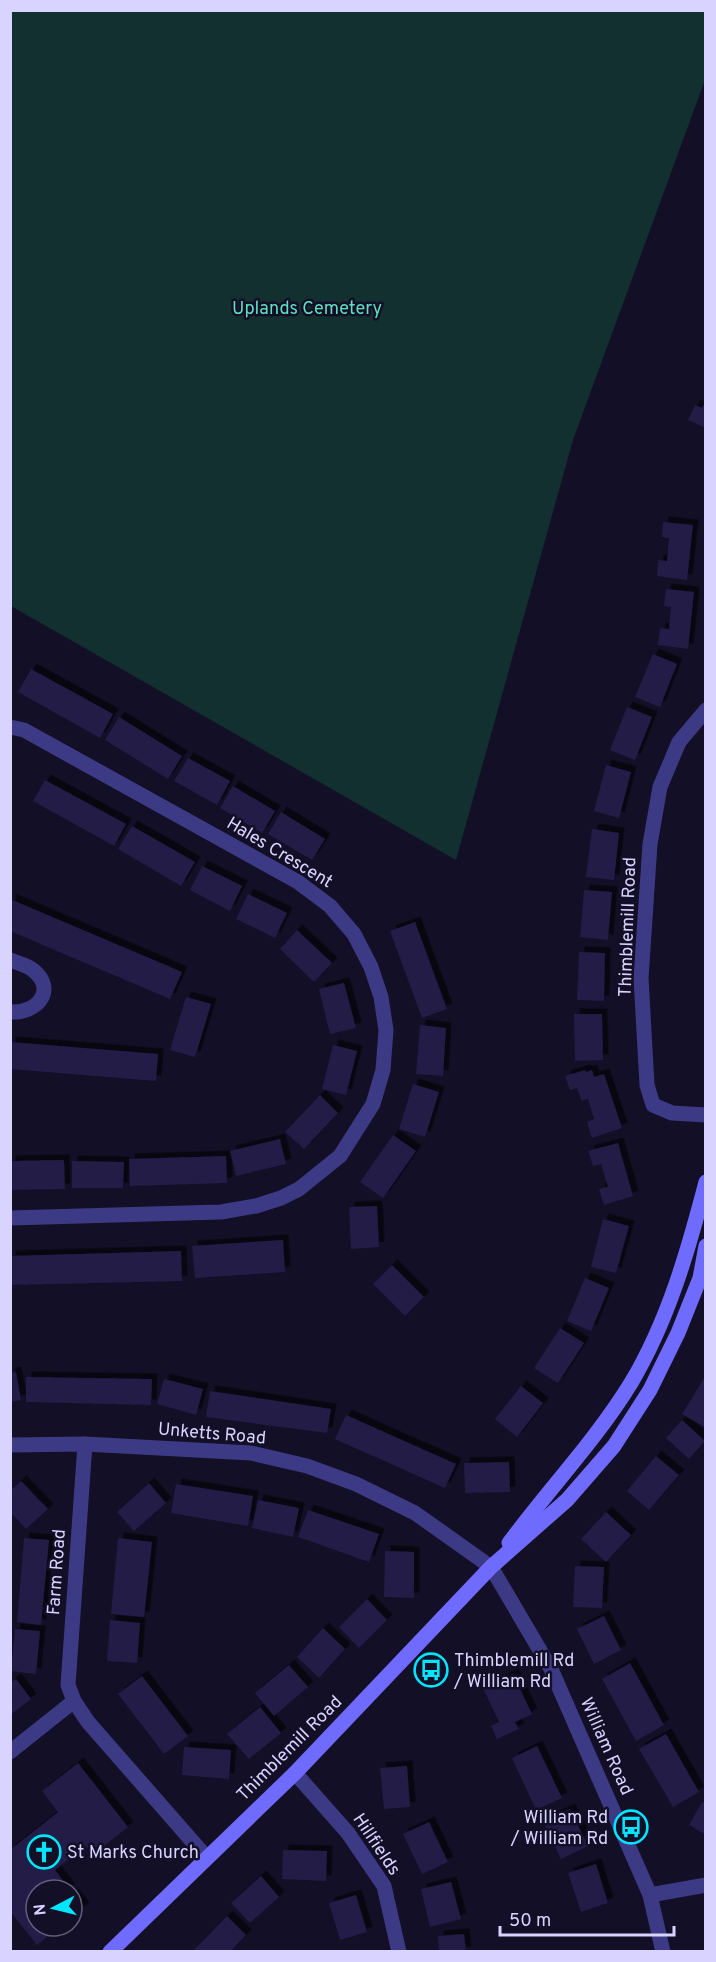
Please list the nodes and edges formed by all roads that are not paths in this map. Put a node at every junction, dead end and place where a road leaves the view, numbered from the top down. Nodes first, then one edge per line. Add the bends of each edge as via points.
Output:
1 (705, 710) edge
2 (10, 727) edge
3 (10, 960) edge
4 (10, 1012) edge
5 (705, 1115) edge
6 (705, 1182) edge
7 (10, 1218) edge
8 (705, 1246) edge
9 (85, 1444) junction
10 (10, 1445) edge
11 (491, 1567) junction
12 (74, 1701) junction
13 (10, 1752) edge
14 (295, 1773) junction
15 (207, 1858) junction
16 (705, 1885) edge
17 (650, 1895) junction
18 (110, 1952) edge
19 (399, 1952) edge
20 (663, 1952) edge

1 - 5 street, Thimblemill Road via 679,742 660,787 650,844 641,978 648,1084 653,1105 672,1113
2 - 7 street, Hales Crescent via 24,730 298,882 330,906 354,934 371,967 386,1030 383,1070 373,1104 340,1156 299,1189 256,1206 221,1212
3 - 4 street via 33,969 42,980 43,991 40,1002 32,1009
6 - 11 main road, Thimblemill Road via 679,1277 631,1382 600,1428
8 - 11 main road, Thimblemill Road via 700,1278 678,1333 650,1390 614,1446 567,1500
9 - 10 street, Unketts Road
9 - 11 street, Unketts Road via 251,1453 308,1466 415,1512
9 - 12 street, Farm Road via 68,1685
11 - 14 main road, Thimblemill Road
11 - 17 street, William Road via 551,1669
12 - 13 street
12 - 15 street, Farm Road
14 - 15 main road, Thimblemill Road
14 - 19 street, Hillfields via 348,1833 384,1886
15 - 18 main road, Thimblemill Road
16 - 17 street
17 - 20 street, William Road

